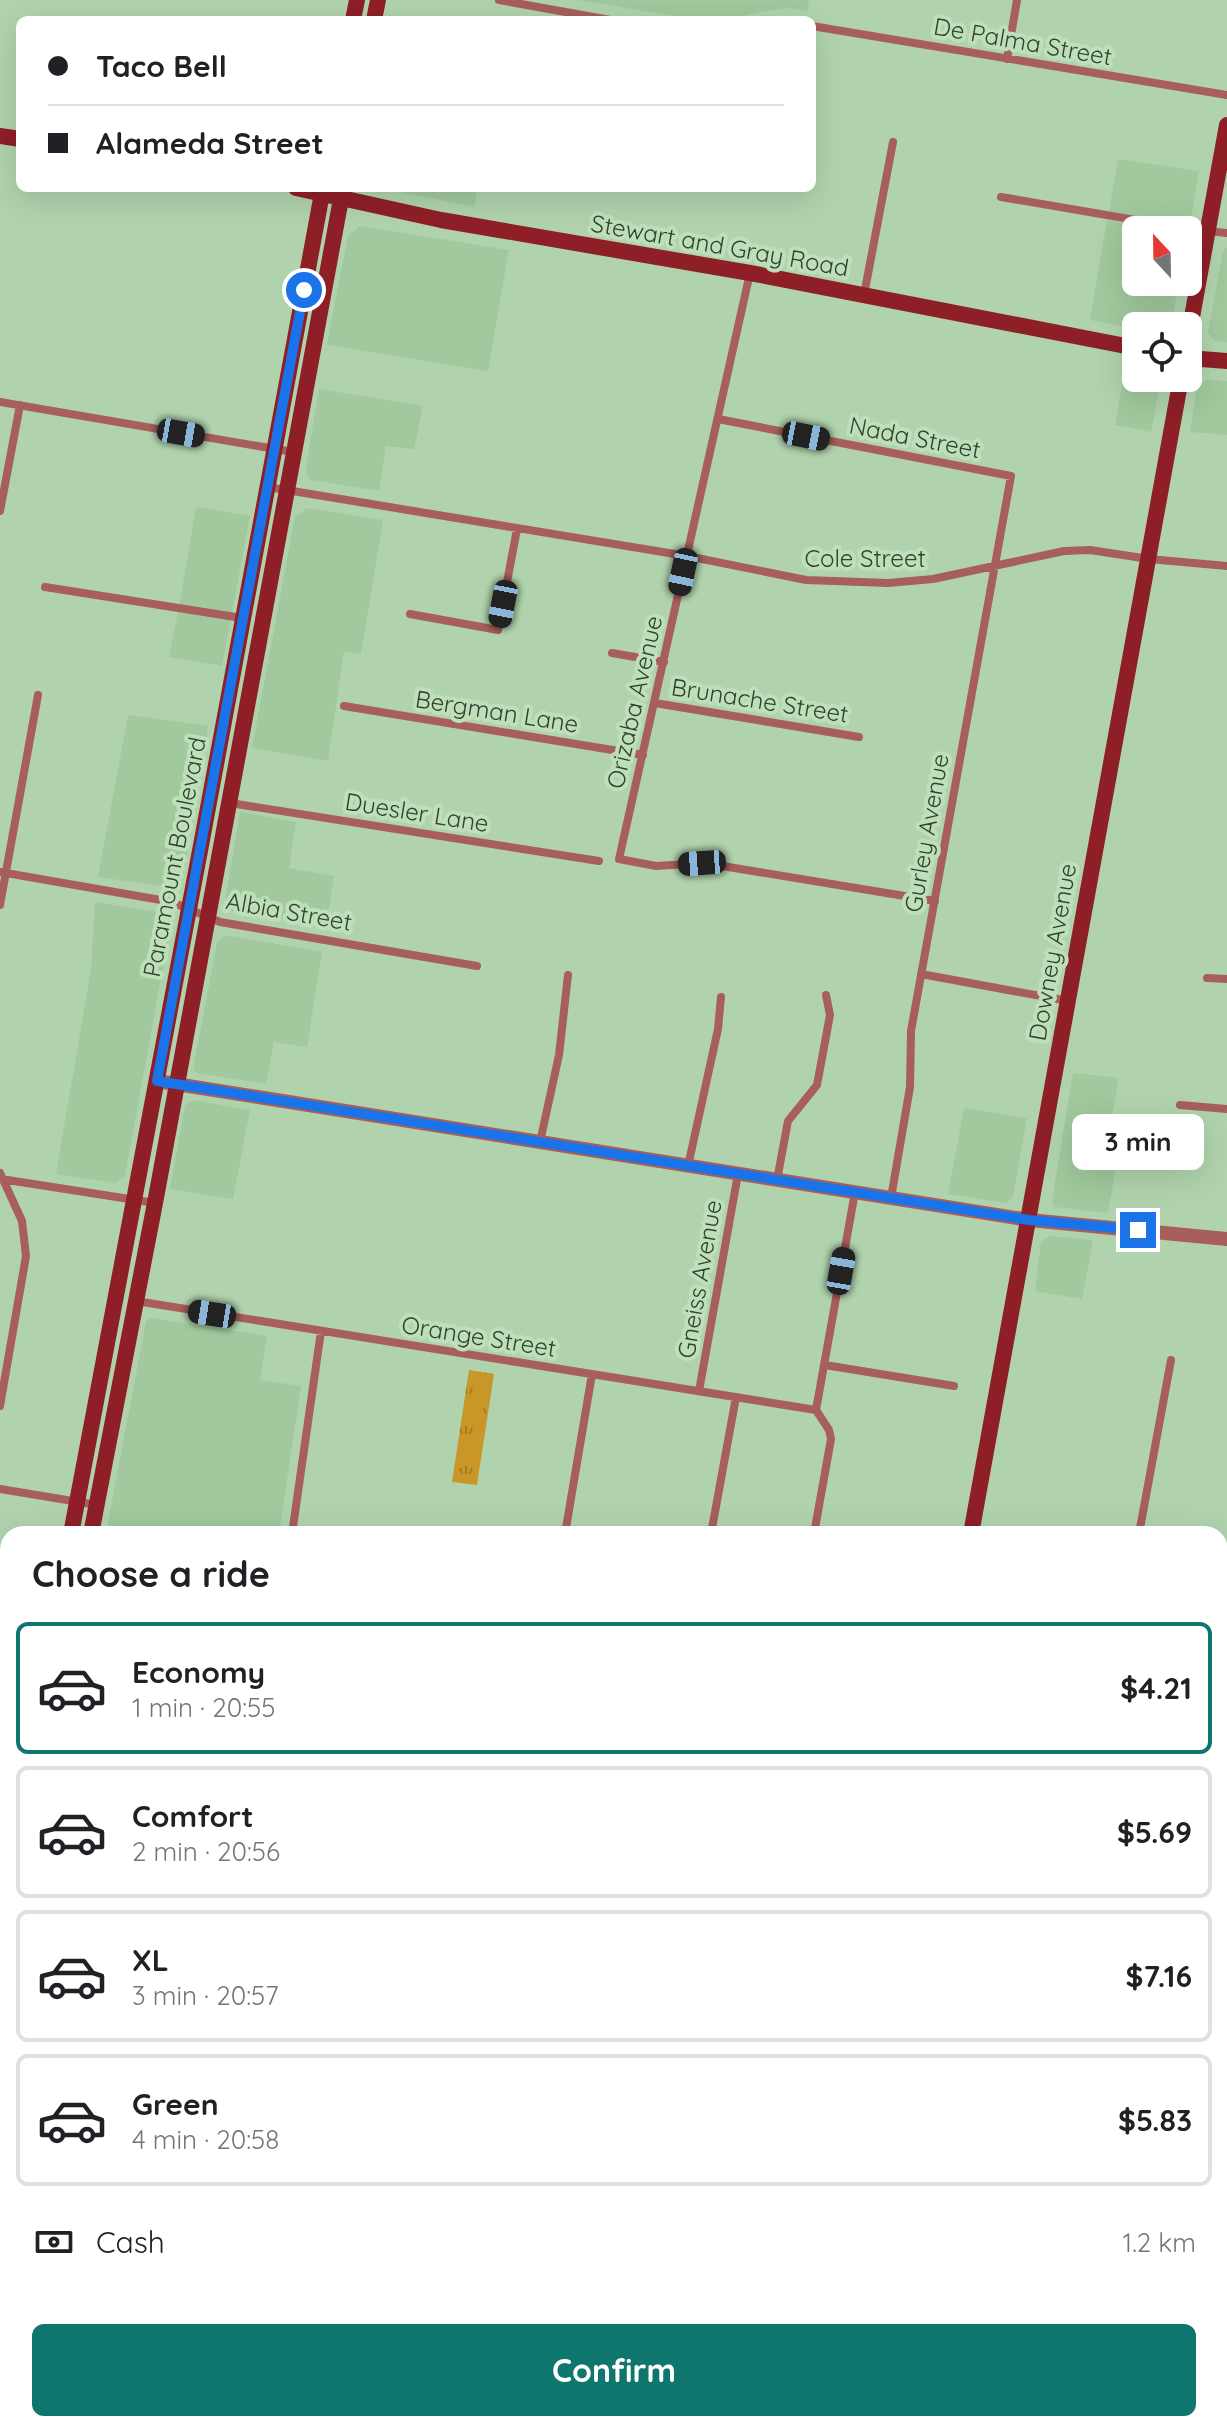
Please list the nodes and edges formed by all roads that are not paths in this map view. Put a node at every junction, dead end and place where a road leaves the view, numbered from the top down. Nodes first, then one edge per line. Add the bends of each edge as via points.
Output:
1 (499, 0) edge
2 (1017, 0) edge
3 (588, 16) edge
4 (816, 27) edge
5 (1007, 59) junction
6 (1227, 95) edge
7 (1227, 125) edge
8 (893, 142) dead end
9 (322, 192) edge
10 (342, 193) edge
11 (1001, 197) dead end
12 (1208, 230) junction
13 (1227, 233) edge
14 (750, 273) junction
15 (864, 295) junction
16 (1193, 312) edge
17 (1122, 345) edge
18 (1202, 359) edge
19 (1227, 361) edge
20 (1179, 392) edge
21 (0, 402) edge
22 (20, 405) junction
23 (718, 419) junction
24 (274, 449) junction
25 (293, 452) junction
26 (1011, 476) joint
27 (267, 487) junction
28 (287, 491) junction
29 (0, 511) edge
30 (517, 529) junction
31 (687, 556) junction
32 (1149, 559) junction
33 (995, 566) junction
34 (1227, 566) edge
35 (45, 587) dead end
36 (410, 614) dead end
37 (242, 618) junction
38 (612, 653) dead end
39 (664, 662) junction
40 (38, 695) dead end
41 (655, 703) junction
42 (344, 706) dead end
43 (859, 737) dead end
44 (643, 755) junction
45 (230, 803) junction
46 (599, 861) dead end
47 (2, 873) edge
48 (935, 901) junction
49 (0, 905) edge
50 (189, 909) junction
51 (208, 916) junction
52 (477, 966) dead end
53 (921, 974) junction
54 (568, 975) dead end
55 (1207, 978) dead end
56 (1227, 979) edge
57 (826, 995) dead end
58 (721, 997) dead end
59 (1068, 1001) junction
60 (157, 1081) junction
61 (176, 1084) junction
62 (1180, 1105) dead end
63 (1227, 1109) edge
64 (540, 1142) junction
65 (688, 1166) junction
66 (738, 1174) junction
67 (1, 1177) edge
68 (777, 1180) junction
69 (855, 1192) junction
70 (891, 1198) junction
71 (135, 1200) junction
72 (155, 1203) junction
73 (1029, 1220) junction
74 (1227, 1239) edge
75 (121, 1266) junction
76 (136, 1301) junction
77 (321, 1331) junction
78 (0, 1343) edge
79 (11, 1345) junction
80 (1171, 1360) dead end
81 (825, 1365) junction
82 (592, 1374) junction
83 (954, 1386) dead end
84 (699, 1391) junction
85 (736, 1397) junction
86 (0, 1406) edge
87 (816, 1410) junction
88 (0, 1489) edge
89 (77, 1501) junction
90 (97, 1505) junction
91 (72, 1526) edge
92 (93, 1526) edge
93 (293, 1526) edge
94 (566, 1526) edge
95 (712, 1526) edge
96 (815, 1526) edge
97 (972, 1526) edge
98 (1140, 1526) edge

1 - 3 street
2 - 5 street
4 - 5 street, De Palma Street
5 - 6 street, De Palma Street
7 - 12 main road
8 - 15 street
9 - 24 main road, Paramount Boulevard
10 - 14 main road, Stewart and Gray Road via 452,222
10 - 25 main road, Paramount Boulevard
11 - 12 street
12 - 13 street
12 - 16 main road
14 - 15 main road, Stewart and Gray Road
14 - 23 street, Orizaba Avenue
15 - 17 main road, Stewart and Gray Road
18 - 19 main road
20 - 32 main road, Downey Avenue
21 - 22 street
22 - 24 street
22 - 29 street
23 - 26 street, Nada Street
23 - 31 street, Orizaba Avenue
24 - 25 street
24 - 27 main road, Paramount Boulevard
25 - 28 main road, Paramount Boulevard
26 - 33 street, Gurley Avenue
27 - 28 street, Cole Street
27 - 37 main road, Paramount Boulevard
28 - 30 street, Cole Street
28 - 45 main road, Paramount Boulevard
30 - 31 street, Cole Street
30 - 36 street via 498,630
31 - 33 street, Cole Street via 843,583 933,579
31 - 39 street, Orizaba Avenue
32 - 33 street, Cole Street via 1064,551
32 - 34 street, Cole Street
32 - 59 main road, Downey Avenue
33 - 48 street, Gurley Avenue
35 - 37 street
37 - 50 main road, Paramount Boulevard
38 - 39 street, Brunache Street
39 - 41 street, Orizaba Avenue
40 - 47 street
41 - 43 street, Brunache Street
41 - 44 street, Orizaba Avenue
42 - 44 street, Bergman Lane
44 - 48 street, Orizaba Avenue via 619,859 656,866 704,863
45 - 46 street, Duesler Lane
45 - 51 main road, Paramount Boulevard
47 - 49 street
47 - 50 street, Albia Street
48 - 53 street, Gurley Avenue
50 - 51 street, Albia Street
50 - 60 main road, Paramount Boulevard
51 - 52 street, Albia Street
51 - 61 main road, Paramount Boulevard
53 - 59 street
53 - 70 street, Gurley Avenue via 909,1043 910,1087
54 - 64 street via 559,1055
55 - 56 street
57 - 68 street via 830,1015 817,1085 788,1121
58 - 65 street
59 - 73 main road, Downey Avenue
60 - 61 street
60 - 71 main road, Paramount Boulevard
61 - 64 street
61 - 72 main road, Paramount Boulevard
62 - 63 street
64 - 65 street
65 - 66 street
66 - 68 street
66 - 84 street, Gneiss Avenue
67 - 71 street
67 - 79 street via 22,1221 26,1244
68 - 69 street
69 - 70 street
69 - 81 street
70 - 73 street
71 - 72 street
71 - 75 main road, Paramount Boulevard
72 - 76 main road, Paramount Boulevard
73 - 74 street
73 - 97 main road, Downey Avenue
75 - 76 main road via 129,1296
75 - 89 main road, Paramount Boulevard
76 - 77 street, Orange Street
76 - 90 main road, Paramount Boulevard
77 - 82 street, Orange Street
77 - 93 street
78 - 79 street
79 - 86 street
80 - 98 street
81 - 83 street
81 - 87 street
82 - 84 street, Orange Street
82 - 94 street
84 - 85 street, Orange Street
85 - 87 street, Orange Street
85 - 95 street
87 - 96 street via 831,1439
88 - 89 street
89 - 90 street
89 - 91 main road, Paramount Boulevard
90 - 92 main road, Paramount Boulevard

